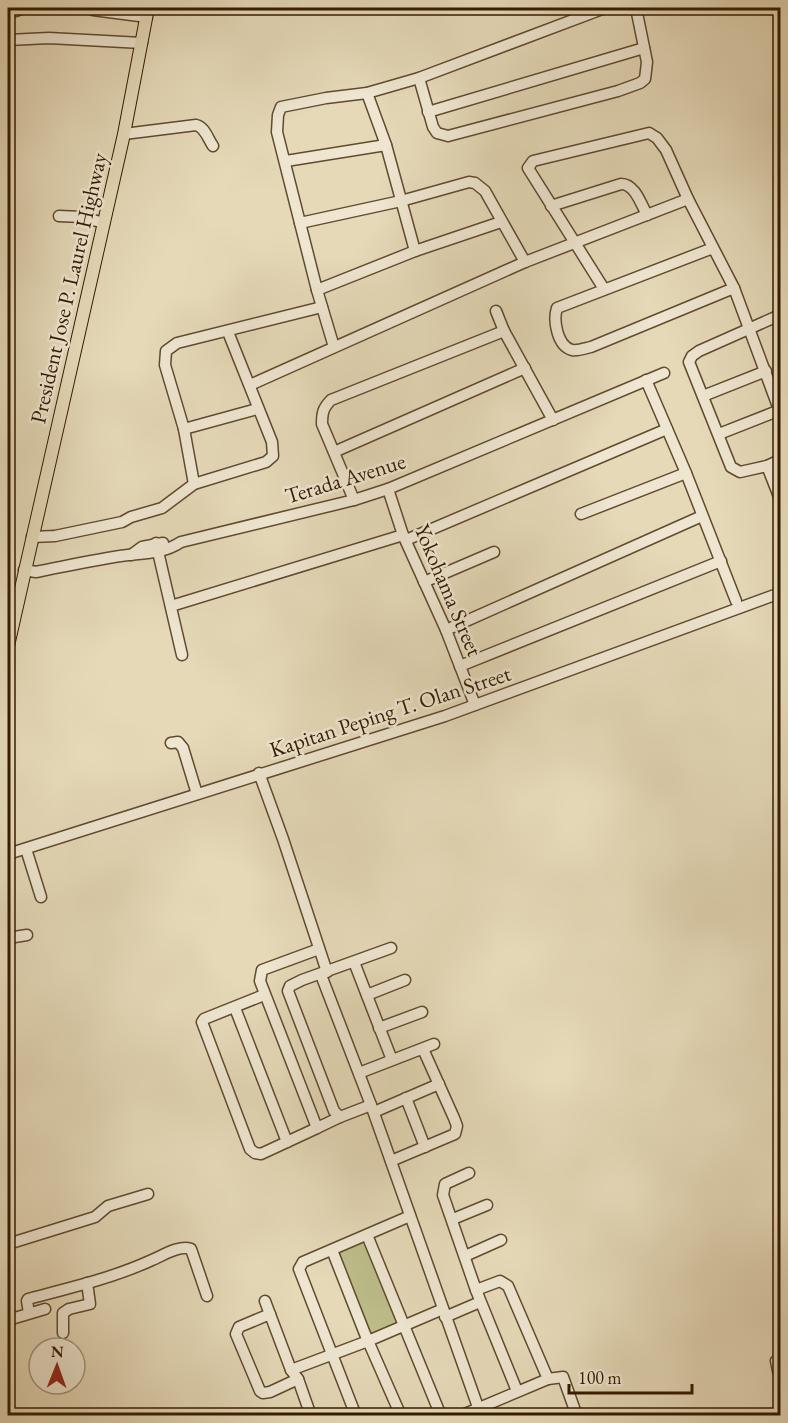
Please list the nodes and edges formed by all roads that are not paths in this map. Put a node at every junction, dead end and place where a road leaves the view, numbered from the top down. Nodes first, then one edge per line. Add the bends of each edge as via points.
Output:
1 (23, 8) edge
2 (600, 8) edge
3 (636, 8) edge
4 (93, 10) dead end
5 (8, 12) edge
6 (148, 12) edge
7 (8, 40) edge
8 (142, 43) junction
9 (644, 48) junction
10 (419, 78) junction
11 (367, 93) junction
12 (428, 112) junction
13 (124, 134) junction
14 (386, 145) junction
15 (213, 146) dead end
16 (285, 161) junction
17 (688, 200) junction
18 (401, 201) junction
19 (551, 206) junction
20 (647, 215) junction
21 (59, 216) dead end
22 (501, 222) junction
23 (105, 223) junction
24 (300, 223) junction
25 (575, 243) junction
26 (713, 248) junction
27 (415, 251) junction
28 (525, 262) junction
29 (734, 288) junction
30 (604, 289) junction
31 (318, 290) junction
32 (322, 307) junction
33 (496, 311) dead end
34 (780, 315) edge
35 (750, 328) junction
36 (228, 332) junction
37 (504, 332) junction
38 (334, 347) junction
39 (525, 368) junction
40 (766, 372) junction
41 (664, 373) dead end
42 (646, 380) junction
43 (250, 385) junction
44 (703, 396) junction
45 (257, 409) junction
46 (780, 411) edge
47 (553, 420) junction
48 (184, 429) junction
49 (667, 429) junction
50 (719, 434) junction
51 (334, 452) junction
52 (780, 460) edge
53 (767, 466) junction
54 (686, 473) junction
55 (194, 484) junction
56 (388, 489) junction
57 (354, 500) junction
58 (780, 500) edge
59 (580, 514) dead end
60 (702, 516) junction
61 (33, 535) junction
62 (405, 537) junction
63 (158, 548) junction
64 (494, 552) dead end
65 (721, 561) junction
66 (24, 570) junction
67 (424, 582) junction
68 (780, 593) edge
69 (736, 601) dead end
70 (171, 606) junction
71 (446, 630) junction
72 (8, 646) edge
73 (182, 655) dead end
74 (460, 666) junction
75 (475, 705) junction
76 (171, 742) dead end
77 (259, 773) junction
78 (197, 794) junction
79 (26, 849) junction
80 (8, 854) edge
81 (41, 897) dead end
82 (27, 935) dead end
83 (8, 938) edge
84 (391, 948) dead end
85 (319, 949) junction
86 (354, 962) junction
87 (324, 973) junction
88 (405, 980) dead end
89 (264, 995) junction
90 (367, 995) junction
91 (235, 1008) junction
92 (422, 1012) dead end
93 (380, 1028) junction
94 (434, 1044) dead end
95 (423, 1049) junction
96 (392, 1060) junction
97 (359, 1073) junction
98 (439, 1084) junction
99 (406, 1098) junction
100 (373, 1109) junction
101 (340, 1117) junction
102 (317, 1128) junction
103 (288, 1142) junction
104 (425, 1147) junction
105 (391, 1161) junction
106 (469, 1173) dead end
107 (148, 1194) dead end
108 (486, 1205) dead end
109 (410, 1216) junction
110 (453, 1220) junction
111 (367, 1234) junction
112 (501, 1240) dead end
113 (8, 1244) edge
114 (332, 1250) junction
115 (465, 1256) junction
116 (87, 1283) junction
117 (476, 1290) junction
118 (207, 1296) dead end
119 (265, 1301) dead end
120 (480, 1302) junction
121 (45, 1309) dead end
122 (29, 1313) junction
123 (444, 1313) junction
124 (270, 1314) junction
125 (8, 1320) edge
126 (404, 1325) junction
127 (63, 1333) dead end
128 (368, 1341) junction
129 (332, 1356) junction
130 (780, 1359) edge
131 (294, 1375) junction
132 (548, 1379) junction
133 (780, 1380) edge
134 (517, 1391) junction
135 (478, 1407) junction
136 (311, 1416) edge
137 (356, 1416) edge
138 (400, 1416) edge
139 (441, 1416) edge
140 (460, 1416) edge
141 (578, 1416) edge

1 - 5 street
2 - 10 street
3 - 9 street
4 - 6 street
6 - 8 main road, President Jose P. Laurel Highway
7 - 8 street
8 - 13 main road, President Jose P. Laurel Highway
9 - 12 street
9 - 12 street via 645,79 618,91 448,136 437,133
10 - 11 street
10 - 12 street
11 - 14 street
11 - 16 street via 281,107 277,132
13 - 15 street via 196,125
13 - 23 main road, President Jose P. Laurel Highway
14 - 16 street
14 - 18 street
16 - 24 street
17 - 19 street via 666,150 657,138 643,133 533,161 528,168
17 - 20 street
17 - 26 street
18 - 22 street via 475,183 485,191
18 - 24 street
18 - 27 street
19 - 20 street via 626,184
19 - 25 street
20 - 25 street
21 - 23 street
22 - 27 street
22 - 28 street
23 - 61 main road, President Jose P. Laurel Highway
24 - 31 street
25 - 28 street
25 - 30 street
26 - 29 street
26 - 30 street
27 - 31 street
28 - 38 street
29 - 30 street via 591,347 571,350 563,345 556,326 557,308
29 - 35 street
31 - 32 street
32 - 36 street
32 - 38 street
33 - 37 street
34 - 35 street
35 - 40 street
35 - 44 street via 692,356 689,362
36 - 43 street
36 - 48 street via 177,343 166,351 165,365
37 - 39 street
37 - 51 street via 331,400 324,406 322,424
38 - 43 street
39 - 47 street
39 - 51 street
40 - 44 street
40 - 46 street
41 - 42 street, Terada Avenue
42 - 47 street, Terada Avenue
42 - 49 street
43 - 45 street
44 - 50 street
45 - 48 street
45 - 55 street via 272,442 273,456 266,462
46 - 50 street
47 - 56 street, Terada Avenue
48 - 55 street
49 - 54 street
49 - 62 street
50 - 53 street via 734,470
51 - 57 street
52 - 53 street
53 - 58 street
54 - 59 street
54 - 60 street
55 - 61 street via 162,508
56 - 57 street, Terada Avenue
56 - 62 street, Yokohama Street
57 - 63 street, Terada Avenue via 181,542 172,548
60 - 65 street
60 - 71 street
61 - 66 main road, President Jose P. Laurel Highway
62 - 67 street, Yokohama Street
62 - 70 street
63 - 66 street, Terada Avenue via 142,547 130,555 36,572
63 - 70 street
64 - 67 street
65 - 69 street
65 - 74 street
66 - 72 main road, President Jose P. Laurel Highway
67 - 71 street, Yokohama Street
68 - 75 street, Kapitan Peping T. Olan Street
70 - 73 street
71 - 74 street, Yokohama Street
74 - 75 street, Yokohama Street
75 - 77 street, Kapitan Peping T. Olan Street
76 - 78 street via 178,742 183,748
77 - 78 street, Kapitan Peping T. Olan Street
77 - 85 street
78 - 79 street, Kapitan Peping T. Olan Street
79 - 80 street, Kapitan Peping T. Olan Street
79 - 81 street
82 - 83 street
84 - 86 street
85 - 87 street
85 - 89 street via 262,970
86 - 87 street
86 - 90 street
87 - 97 street
87 - 101 street via 290,986 288,991 330,1104
88 - 90 street
89 - 91 street
89 - 102 street
90 - 93 street
91 - 103 street
91 - 103 street via 202,1022 245,1138 250,1149 261,1154
92 - 93 street
93 - 96 street
94 - 95 street
95 - 96 street
95 - 98 street
96 - 97 street
97 - 100 street
98 - 99 street
98 - 104 street via 457,1126 455,1134
99 - 100 street
99 - 104 street
100 - 101 street
100 - 105 street
101 - 102 street
102 - 103 street
104 - 105 street
105 - 109 street
106 - 110 street via 445,1184 443,1189
107 - 113 street via 108,1206 95,1217
108 - 110 street
109 - 111 street
109 - 123 street
110 - 115 street
111 - 114 street
111 - 126 street
112 - 115 street
114 - 128 street
114 - 129 street via 303,1262 300,1269
115 - 117 street
116 - 118 street via 188,1247
116 - 122 street via 28,1299
116 - 127 street via 90,1304 63,1313
117 - 120 street
117 - 132 street via 500,1281 508,1287
119 - 124 street
120 - 123 street
120 - 134 street
121 - 122 street
122 - 125 street
123 - 126 street
123 - 135 street
124 - 131 street
124 - 131 street via 237,1329 236,1334 260,1391 270,1392
126 - 128 street
126 - 139 street
128 - 129 street
128 - 138 street
129 - 131 street
129 - 137 street
130 - 133 street via 776,1365
131 - 136 street
132 - 134 street
132 - 141 street via 563,1377
134 - 135 street
135 - 140 street

